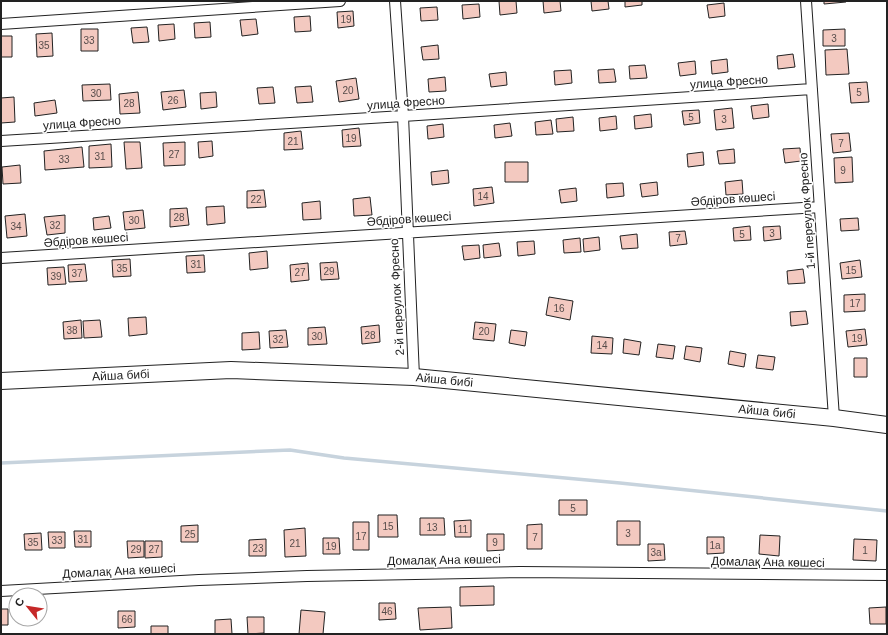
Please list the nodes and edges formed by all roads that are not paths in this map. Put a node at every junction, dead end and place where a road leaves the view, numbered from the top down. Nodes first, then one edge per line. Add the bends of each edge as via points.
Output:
1 (340, 1) edge
2 (395, 1) edge
3 (806, 1) edge
4 (1, 24) edge
5 (812, 89) junction
6 (403, 116) junction
7 (1, 141) edge
8 (819, 207) junction
9 (407, 232) junction
10 (1, 258) edge
11 (414, 377) junction
12 (1, 381) edge
13 (834, 418) junction
14 (887, 426) edge
15 (887, 575) edge
16 (1, 591) edge

1 - 4 street
2 - 6 street, 2-й переулок Фресно
3 - 5 street, 1-й переулок Фресно
5 - 6 street, улица Фресно
5 - 8 street, 1-й переулок Фресно
6 - 7 street, улица Фресно
6 - 9 street, 2-й переулок Фресно
8 - 9 street, Әбдіров көшесі
8 - 13 street, 1-й переулок Фресно
9 - 10 street, Әбдіров көшесі
9 - 11 street, 2-й переулок Фресно
11 - 12 main road, Айша бибі via 231,370
11 - 13 main road, Айша бибі
13 - 14 main road, Айша бибі
15 - 16 street, Домалақ Ана көшесі via 520,572 307,576

